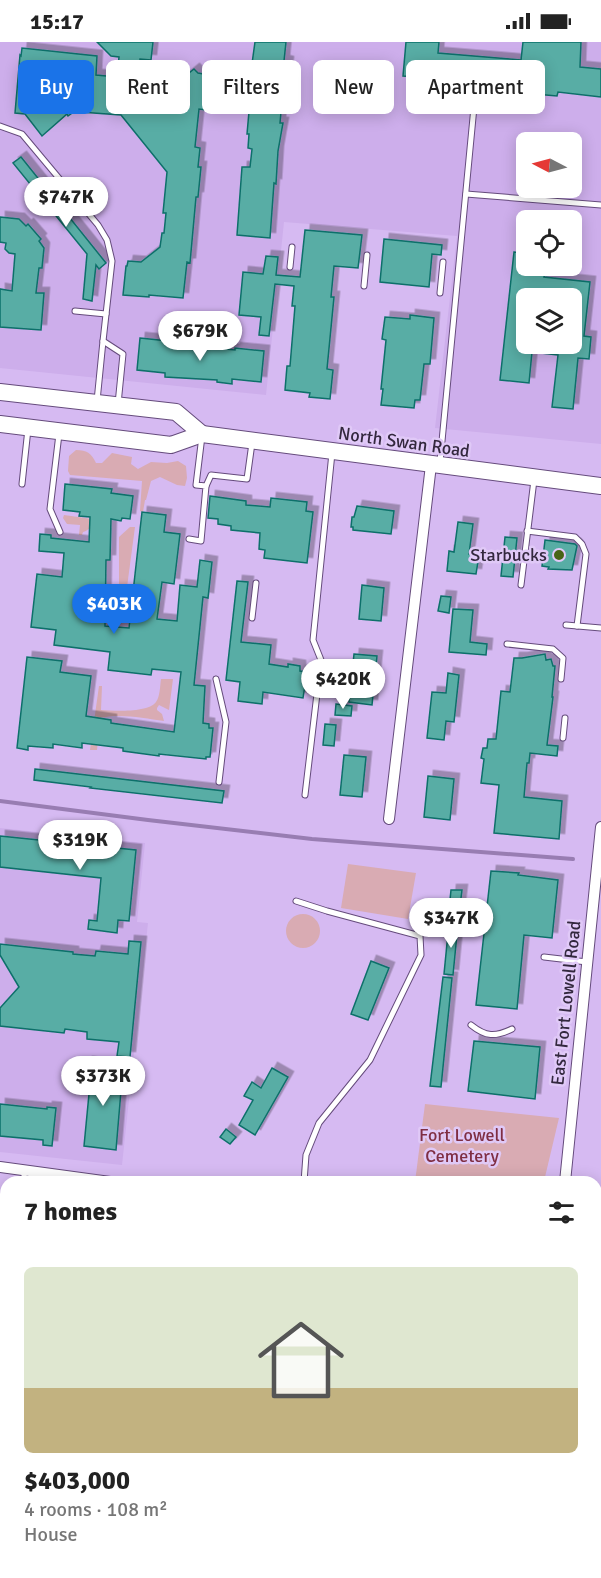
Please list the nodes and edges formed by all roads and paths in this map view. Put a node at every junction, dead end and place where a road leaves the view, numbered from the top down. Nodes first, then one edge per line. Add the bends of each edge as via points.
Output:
1 (473, 114) edge
2 (0, 126) edge
3 (466, 194) junction
4 (601, 205) edge
5 (292, 247) dead end
6 (367, 255) dead end
7 (443, 262) dead end
8 (290, 267) dead end
9 (364, 286) dead end
10 (440, 293) dead end
11 (75, 311) dead end
12 (106, 314) junction
13 (104, 341) junction
14 (0, 392) edge
15 (97, 403) junction
16 (118, 406) junction
17 (0, 424) edge
18 (28, 428) junction
19 (59, 431) junction
20 (202, 435) junction
21 (252, 441) junction
22 (332, 452) junction
23 (435, 466) junction
24 (534, 478) junction
25 (22, 484) dead end
26 (206, 486) junction
27 (601, 486) edge
28 (527, 531) junction
29 (60, 532) dead end
30 (189, 539) dead end
31 (256, 583) dead end
32 (521, 585) dead end
33 (252, 618) dead end
34 (566, 625) dead end
35 (577, 626) junction
36 (601, 628) edge
37 (507, 644) dead end
38 (216, 679) dead end
39 (561, 679) dead end
40 (565, 718) dead end
41 (563, 738) dead end
42 (219, 782) dead end
43 (305, 795) dead end
44 (389, 819) dead end
45 (601, 827) edge
46 (599, 865) edge
47 (296, 901) dead end
48 (544, 957) dead end
49 (587, 962) junction
50 (471, 1025) dead end
51 (512, 1029) dead end
52 (0, 1167) edge
53 (25, 1170) junction
54 (24, 1176) edge
55 (64, 1176) edge
56 (304, 1176) edge
57 (566, 1176) edge

1 - 3 lane
2 - 12 lane via 22,134 107,240 112,261
3 - 4 lane
3 - 23 lane
5 - 8 lane
6 - 9 lane
7 - 10 lane
11 - 12 lane
12 - 13 lane
13 - 15 lane
13 - 16 lane via 123,354
14 - 15 main road
15 - 16 main road
16 - 20 main road via 176,412
17 - 18 main road, North Swan Road
18 - 19 main road, North Swan Road
18 - 25 lane
19 - 20 main road, North Swan Road via 171,445
19 - 29 lane via 50,509
20 - 21 main road, North Swan Road
20 - 26 lane via 196,485
21 - 22 main road, North Swan Road
21 - 26 lane via 247,479 211,475
22 - 23 main road, North Swan Road
22 - 43 lane via 313,640 321,660
23 - 24 main road, North Swan Road
23 - 44 street
24 - 27 main road, North Swan Road
24 - 28 lane
26 - 30 lane via 201,541
28 - 32 lane
28 - 35 lane via 575,537 582,544 586,554
31 - 33 lane
34 - 35 lane
35 - 36 lane
37 - 39 lane via 553,649 563,658
38 - 42 lane via 226,722
40 - 41 lane
45 - 46 street, East Fort Lowell Road
46 - 49 street, East Fort Lowell Road
47 - 56 lane via 420,936 421,955 370,1060 319,1123 306,1155
48 - 49 lane
49 - 57 street, East Fort Lowell Road
50 - 51 lane via 482,1034 499,1035
52 - 53 street
53 - 54 lane
53 - 55 street

